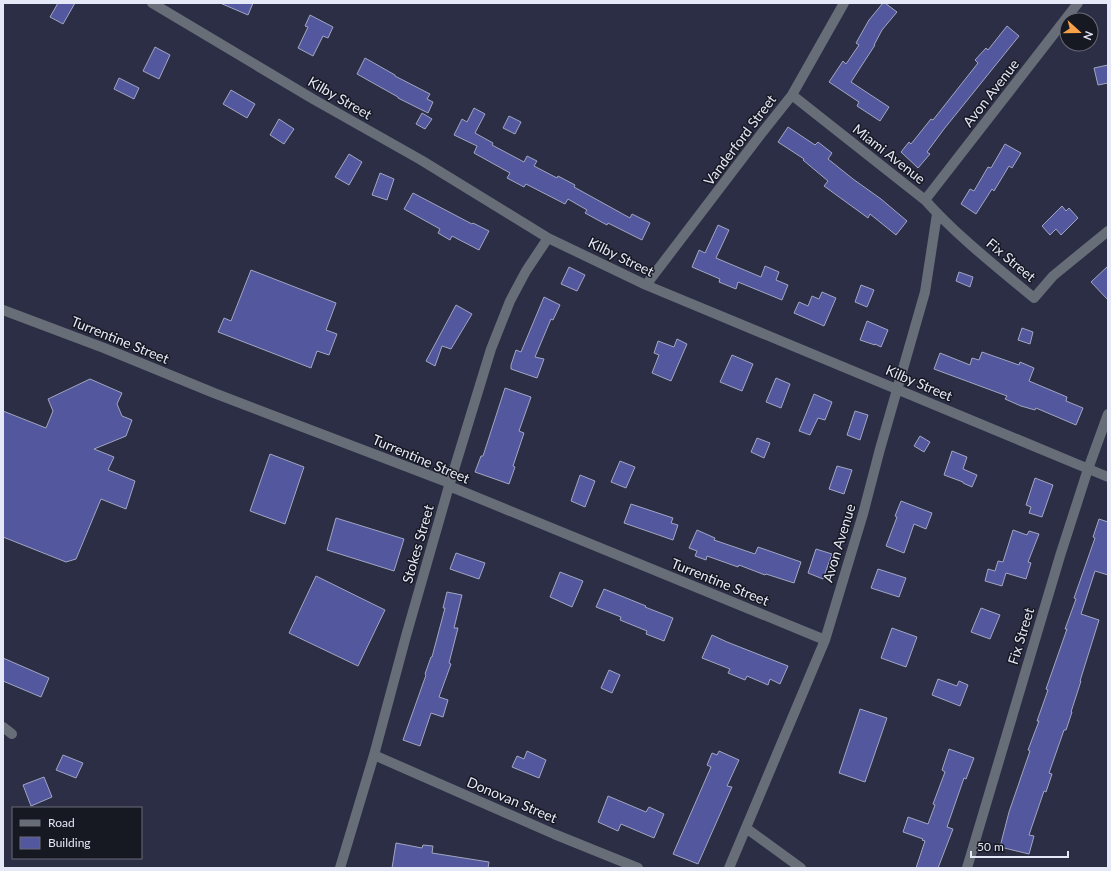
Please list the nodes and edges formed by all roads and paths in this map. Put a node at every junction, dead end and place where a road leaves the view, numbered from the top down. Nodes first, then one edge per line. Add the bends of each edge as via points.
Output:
1 (152, 3) edge
2 (844, 3) edge
3 (1078, 3) edge
4 (792, 95) junction
5 (925, 200) junction
6 (937, 214) junction
7 (1108, 231) edge
8 (548, 238) junction
9 (966, 240) joint
10 (646, 285) junction
11 (3, 310) edge
12 (897, 389) junction
13 (1108, 414) edge
14 (1088, 469) junction
15 (1108, 477) edge
16 (449, 486) junction
17 (825, 640) junction
18 (3, 727) edge
19 (12, 734) dead end
20 (374, 755) junction
21 (746, 828) junction
22 (340, 868) edge
23 (638, 868) edge
24 (729, 868) edge
25 (801, 868) edge
26 (968, 868) edge

1 - 8 street, Kilby Street via 421,160
2 - 4 street, Vanderford Street
3 - 5 street, Avon Avenue
4 - 5 street, Miami Avenue
4 - 10 street, Vanderford Street
5 - 6 street, Miami Avenue
6 - 9 street, Miami Avenue
6 - 12 street, Avon Avenue via 925,292
7 - 9 street, Fix Street via 1053,276 1034,298
8 - 10 street, Kilby Street
8 - 16 street, Stokes Street via 526,272 503,316
10 - 12 street, Kilby Street
11 - 16 street, Turrentine Street via 447,482
12 - 14 street, Kilby Street
12 - 17 street, Avon Avenue
13 - 14 street, Fix Street
14 - 15 street, Kilby Street
14 - 26 street, Fix Street
16 - 17 street, Turrentine Street
16 - 20 street, Stokes Street
17 - 21 street, Avon Avenue
18 - 19 street
20 - 22 street, Stokes Street
20 - 23 street, Donovan Street
21 - 24 street, Avon Avenue
21 - 25 street

